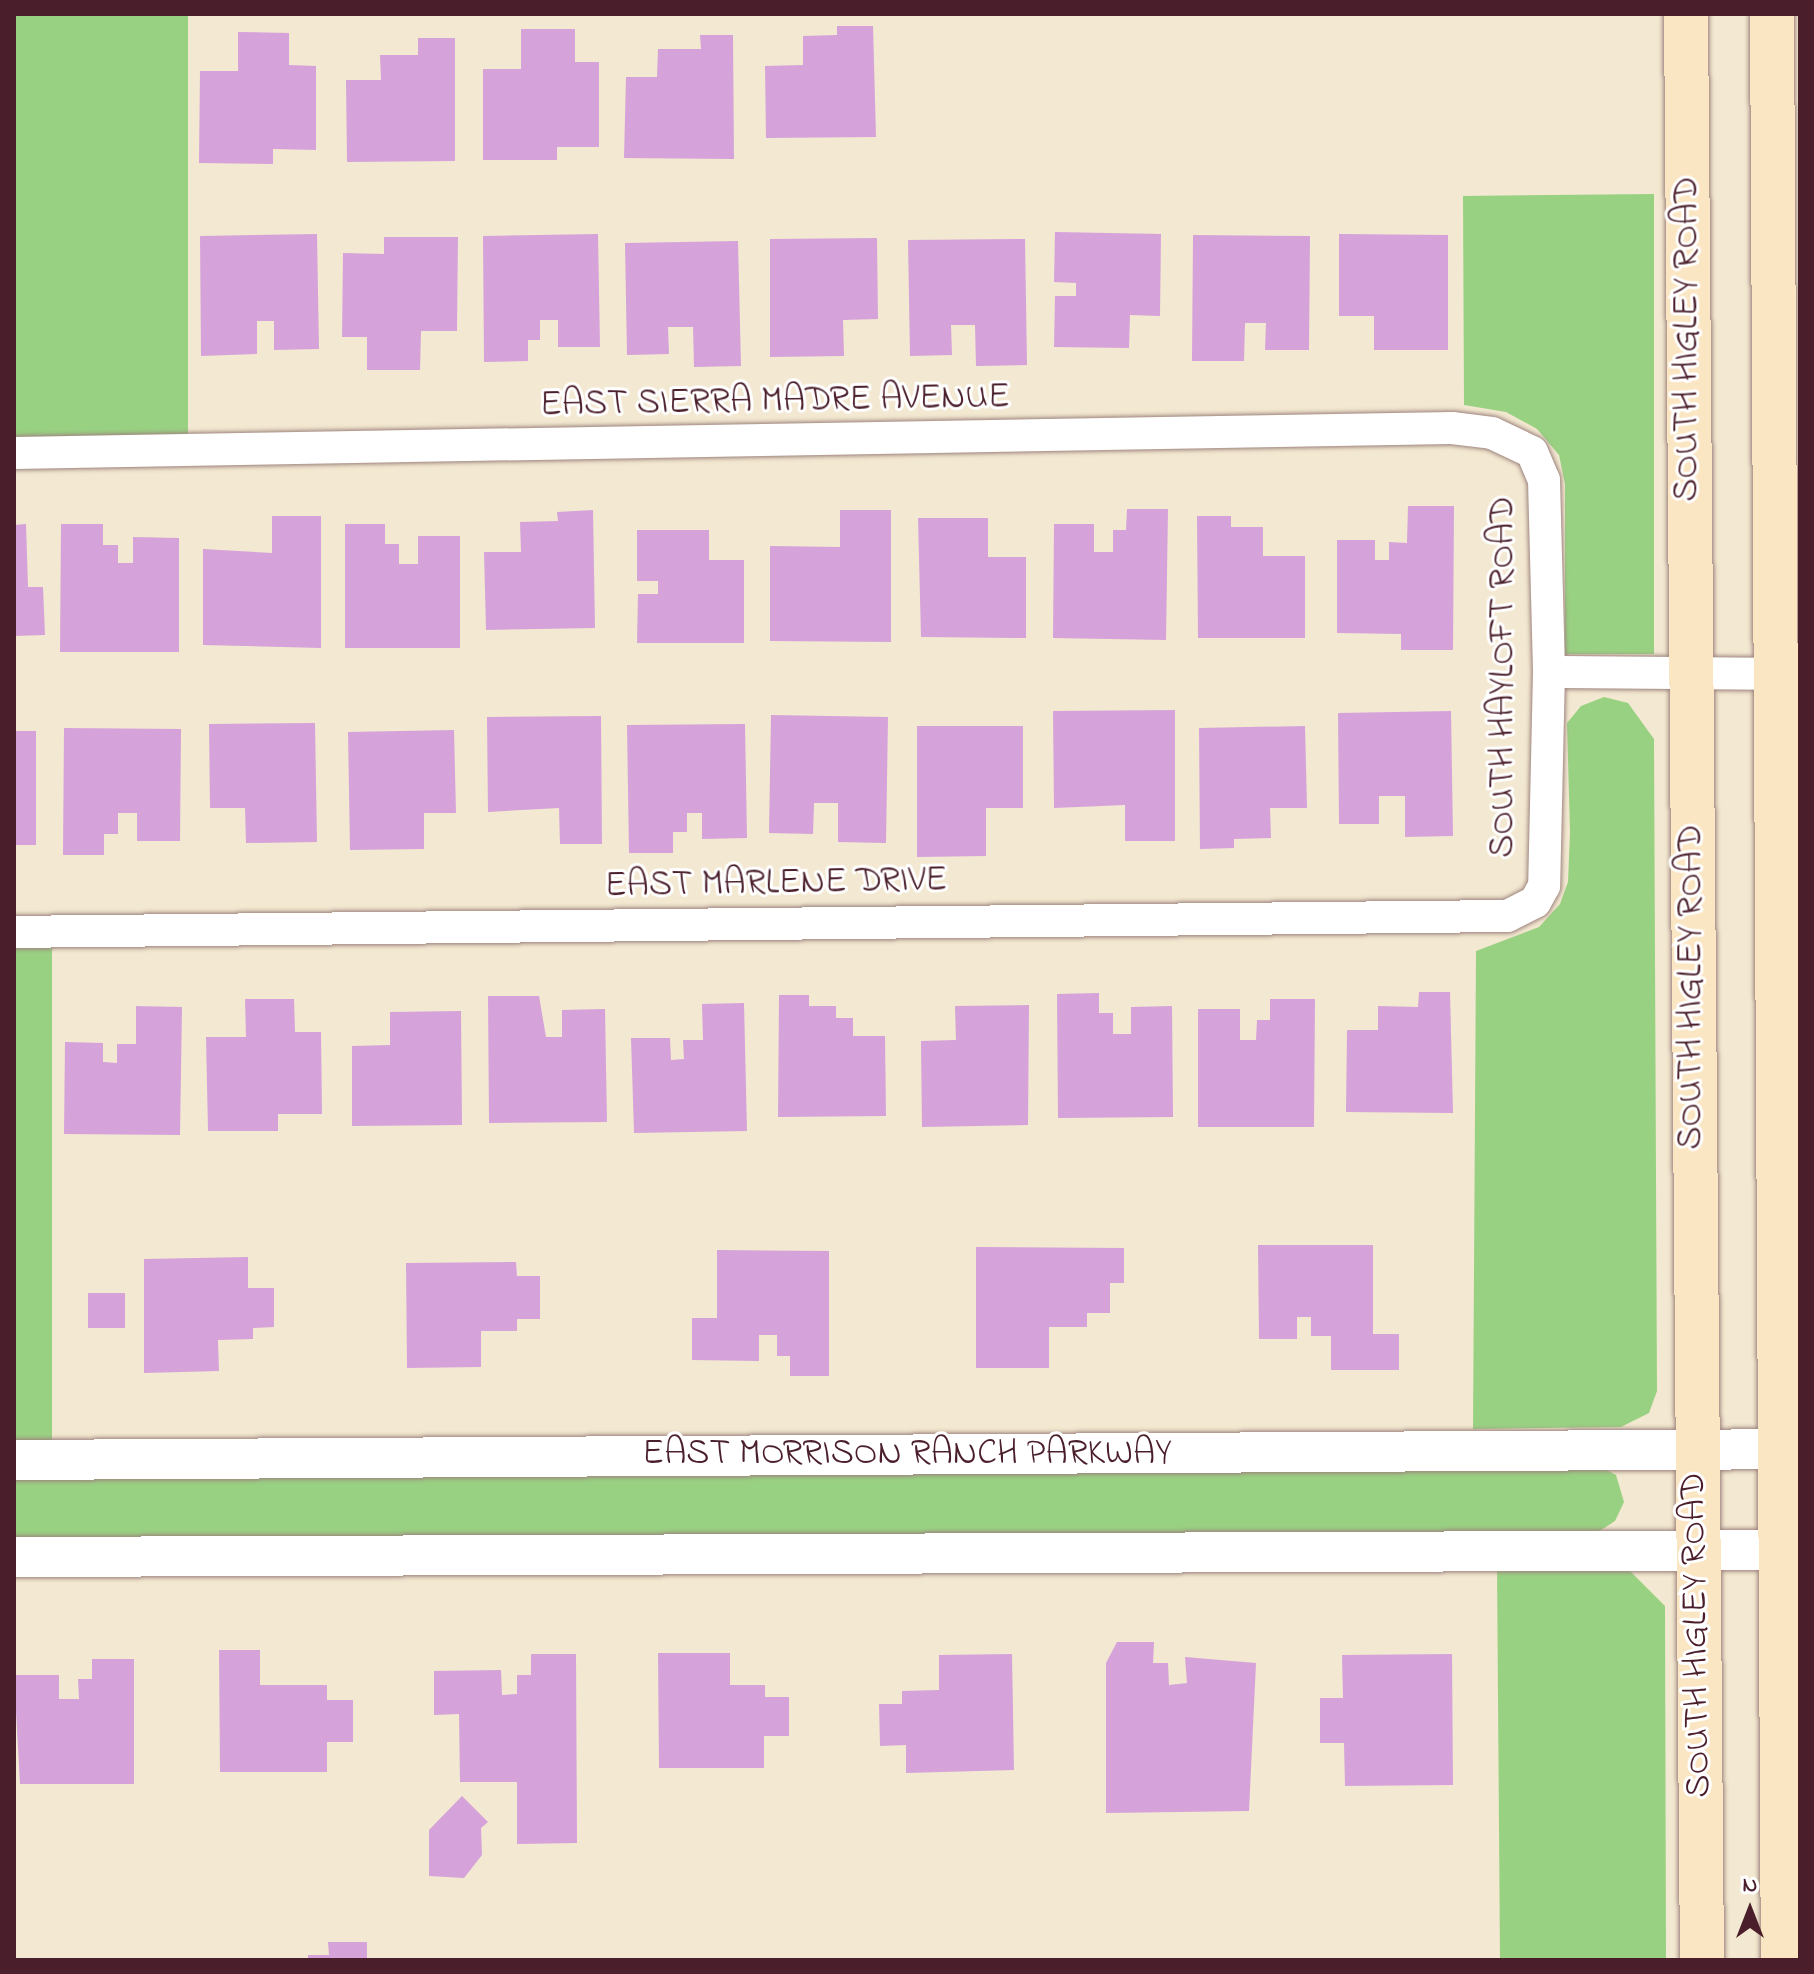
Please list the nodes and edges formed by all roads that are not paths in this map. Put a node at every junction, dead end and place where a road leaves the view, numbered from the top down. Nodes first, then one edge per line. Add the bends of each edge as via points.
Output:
1 (1686, 14) edge
2 (1772, 14) edge
3 (1532, 452) joint
4 (14, 453) edge
5 (1549, 672) junction
6 (1690, 674) junction
7 (1776, 674) junction
8 (1535, 902) joint
9 (14, 932) edge
10 (1791, 1449) edge
11 (1695, 1451) junction
12 (14, 1460) edge
13 (1695, 1550) junction
14 (1790, 1550) edge
15 (14, 1557) edge
16 (1702, 1960) edge
17 (1783, 1960) edge

1 - 6 main road, SOUTH HIGLEY ROAD
2 - 7 main road
3 - 4 street, EAST SIERRA MADRE AVENUE via 1492,433 1452,428
3 - 5 street, SOUTH HAYLOFT ROAD via 1544,480
5 - 6 street
5 - 8 street, SOUTH HAYLOFT ROAD via 1548,854 1544,886
6 - 7 street
6 - 11 main road, SOUTH HIGLEY ROAD
7 - 10 main road
8 - 9 street, EAST MARLENE DRIVE via 1507,916 1481,917
10 - 11 street, EAST MORRISON RANCH PARKWAY
10 - 14 main road
11 - 12 street, EAST MORRISON RANCH PARKWAY
11 - 13 main road, SOUTH HIGLEY ROAD
13 - 14 street
13 - 15 street
13 - 16 main road, SOUTH HIGLEY ROAD
14 - 17 main road

